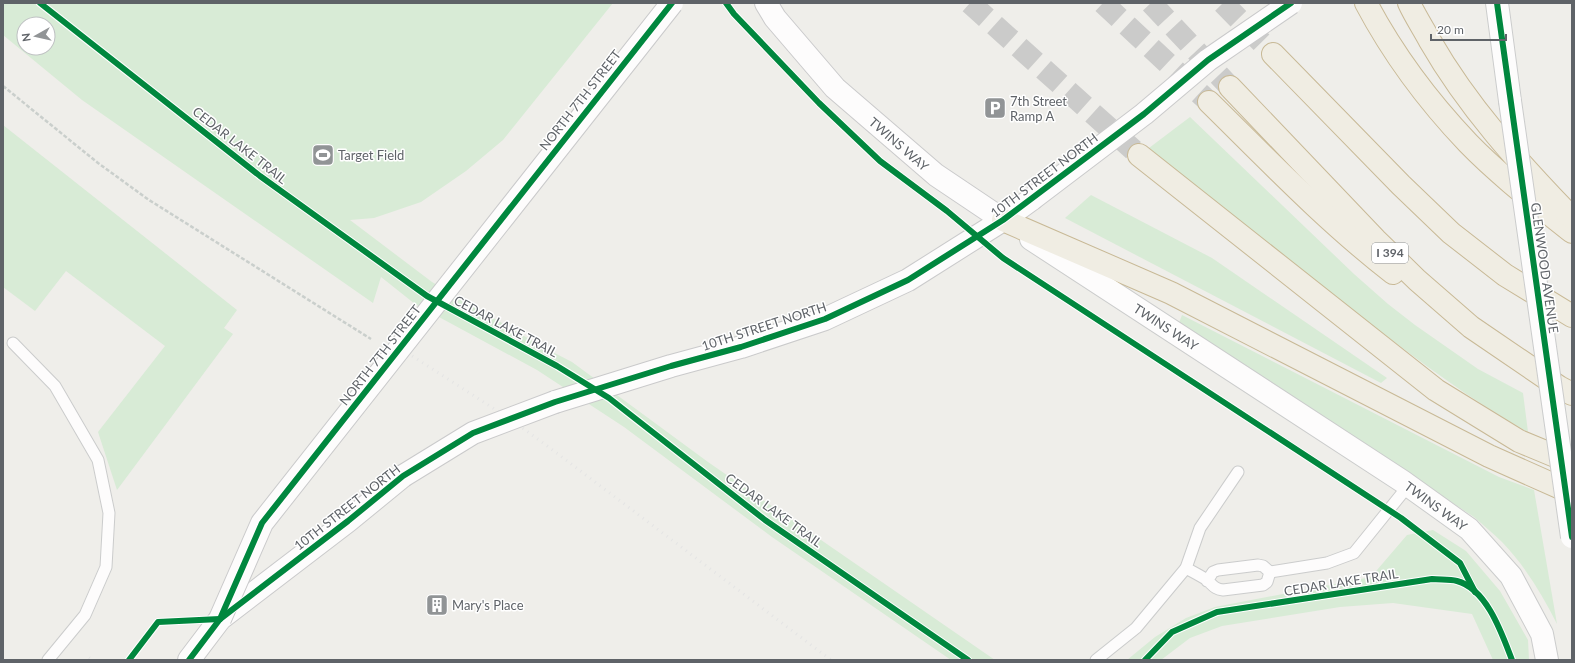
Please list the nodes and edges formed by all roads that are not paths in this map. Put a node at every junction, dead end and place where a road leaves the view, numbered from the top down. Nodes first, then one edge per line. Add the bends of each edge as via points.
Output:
1 (672, 3) edge
2 (766, 3) edge
3 (1291, 3) edge
4 (1366, 3) edge
5 (1409, 3) edge
6 (1497, 3) edge
7 (1273, 54) tunnel mouth
8 (1230, 86) tunnel mouth
9 (1209, 102) tunnel mouth
10 (1139, 155) tunnel mouth
11 (1572, 217) edge
12 (1003, 220) junction
13 (1572, 232) edge
14 (1572, 316) edge
15 (1471, 327) junction
16 (13, 343) dead end
17 (1572, 394) edge
18 (1572, 463) edge
19 (1238, 472) dead end
20 (1408, 486) junction
21 (1572, 493) edge
22 (1572, 537) edge
23 (1186, 568) junction
24 (1270, 572) junction
25 (1208, 581) junction
26 (220, 619) junction
27 (48, 660) edge
28 (189, 660) edge
29 (1096, 660) edge
30 (1546, 660) edge

1 - 26 main road, NORTH 7TH STREET, bridge via 262,523
2 - 12 main road, TWINS WAY via 775,18 834,88 936,175
3 - 12 main road, 10TH STREET NORTH, bridge via 1208,60 1144,114
4 - 13 highway via 1379,28 1425,95 1449,122 1503,176
5 - 11 highway via 1443,64 1484,121
6 - 22 main road, GLENWOOD AVENUE, bridge
7 - 14 highway via 1396,180 1451,232 1505,275
8 - 15 highway, I 394 via 1376,240
9 - 15 highway via 1366,252 1416,292
10 - 18 highway via 1436,390 1519,441
12 - 20 main road, TWINS WAY
12 - 21 highway via 1171,293 1489,456
12 - 26 main road, 10TH STREET NORTH, bridge via 908,280 825,319 741,347 555,402 473,433 403,476
15 - 17 highway, I 394
16 - 27 lane via 55,386 98,460 109,513 106,567 84,615
19 - 23 lane via 1200,528
20 - 24 lane via 1354,553 1327,563
20 - 30 main road, TWINS WAY via 1469,529 1510,576 1542,634
23 - 25 lane
23 - 29 lane via 1136,628
24 - 25 lane via 1258,565 1223,569 1213,572
24 - 25 lane via 1267,582 1258,586 1217,590
26 - 28 main road, NORTH 7TH STREET

